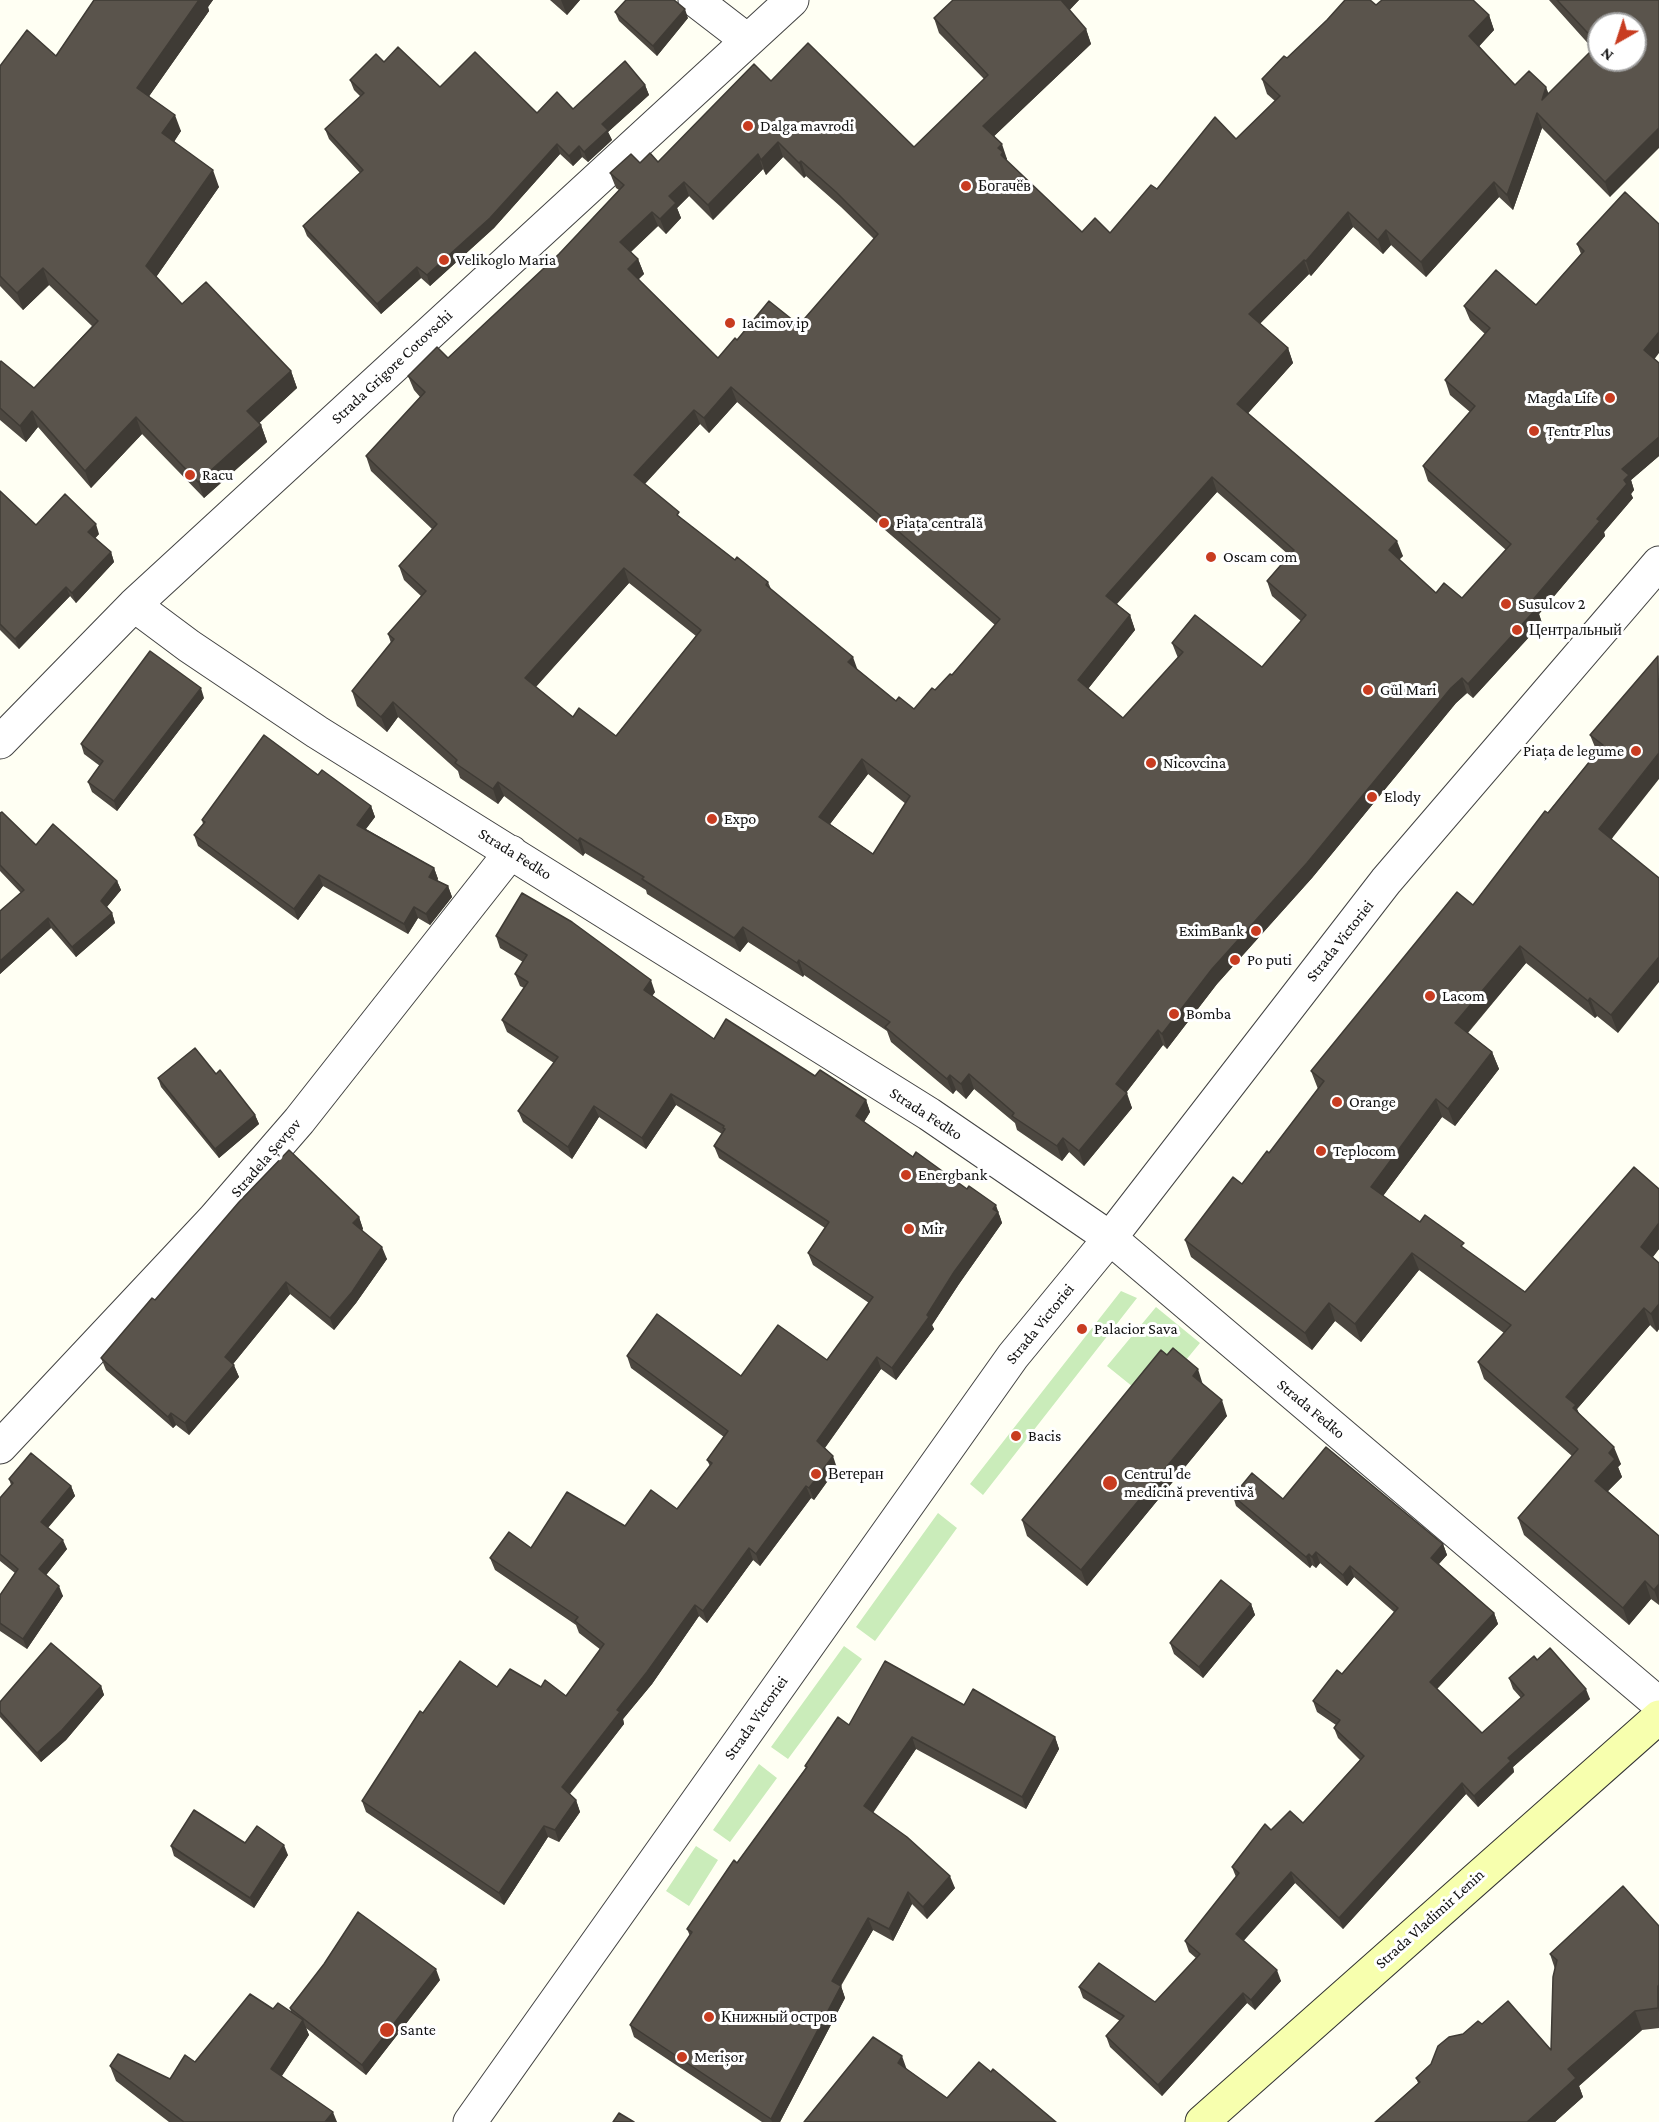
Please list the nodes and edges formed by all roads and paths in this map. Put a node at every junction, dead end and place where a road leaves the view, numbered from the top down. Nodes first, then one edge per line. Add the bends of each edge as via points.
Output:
1 (695, 0) edge
2 (792, 0) edge
3 (747, 40) junction
4 (1659, 563) edge
5 (134, 605) junction
6 (0, 742) edge
7 (511, 852) junction
8 (1110, 1238) junction
9 (0, 1447) edge
10 (1659, 1704) edge
11 (1659, 1717) edge
12 (470, 2122) edge
13 (1202, 2122) edge

1 - 3 street
2 - 3 street, Strada Grigore Cotovschi
3 - 5 street, Strada Grigore Cotovschi
4 - 8 street, Strada Victoriei via 1386,881
5 - 6 street, Strada Grigore Cotovschi
5 - 7 street, Strada Fedko via 318,732
7 - 8 street, Strada Fedko via 929,1114
7 - 9 street, Stradela Șevțov via 299,1121 214,1219
8 - 10 street, Strada Fedko
8 - 12 street, Strada Victoriei via 1013,1356
11 - 13 main road, Strada Vladimir Lenin

